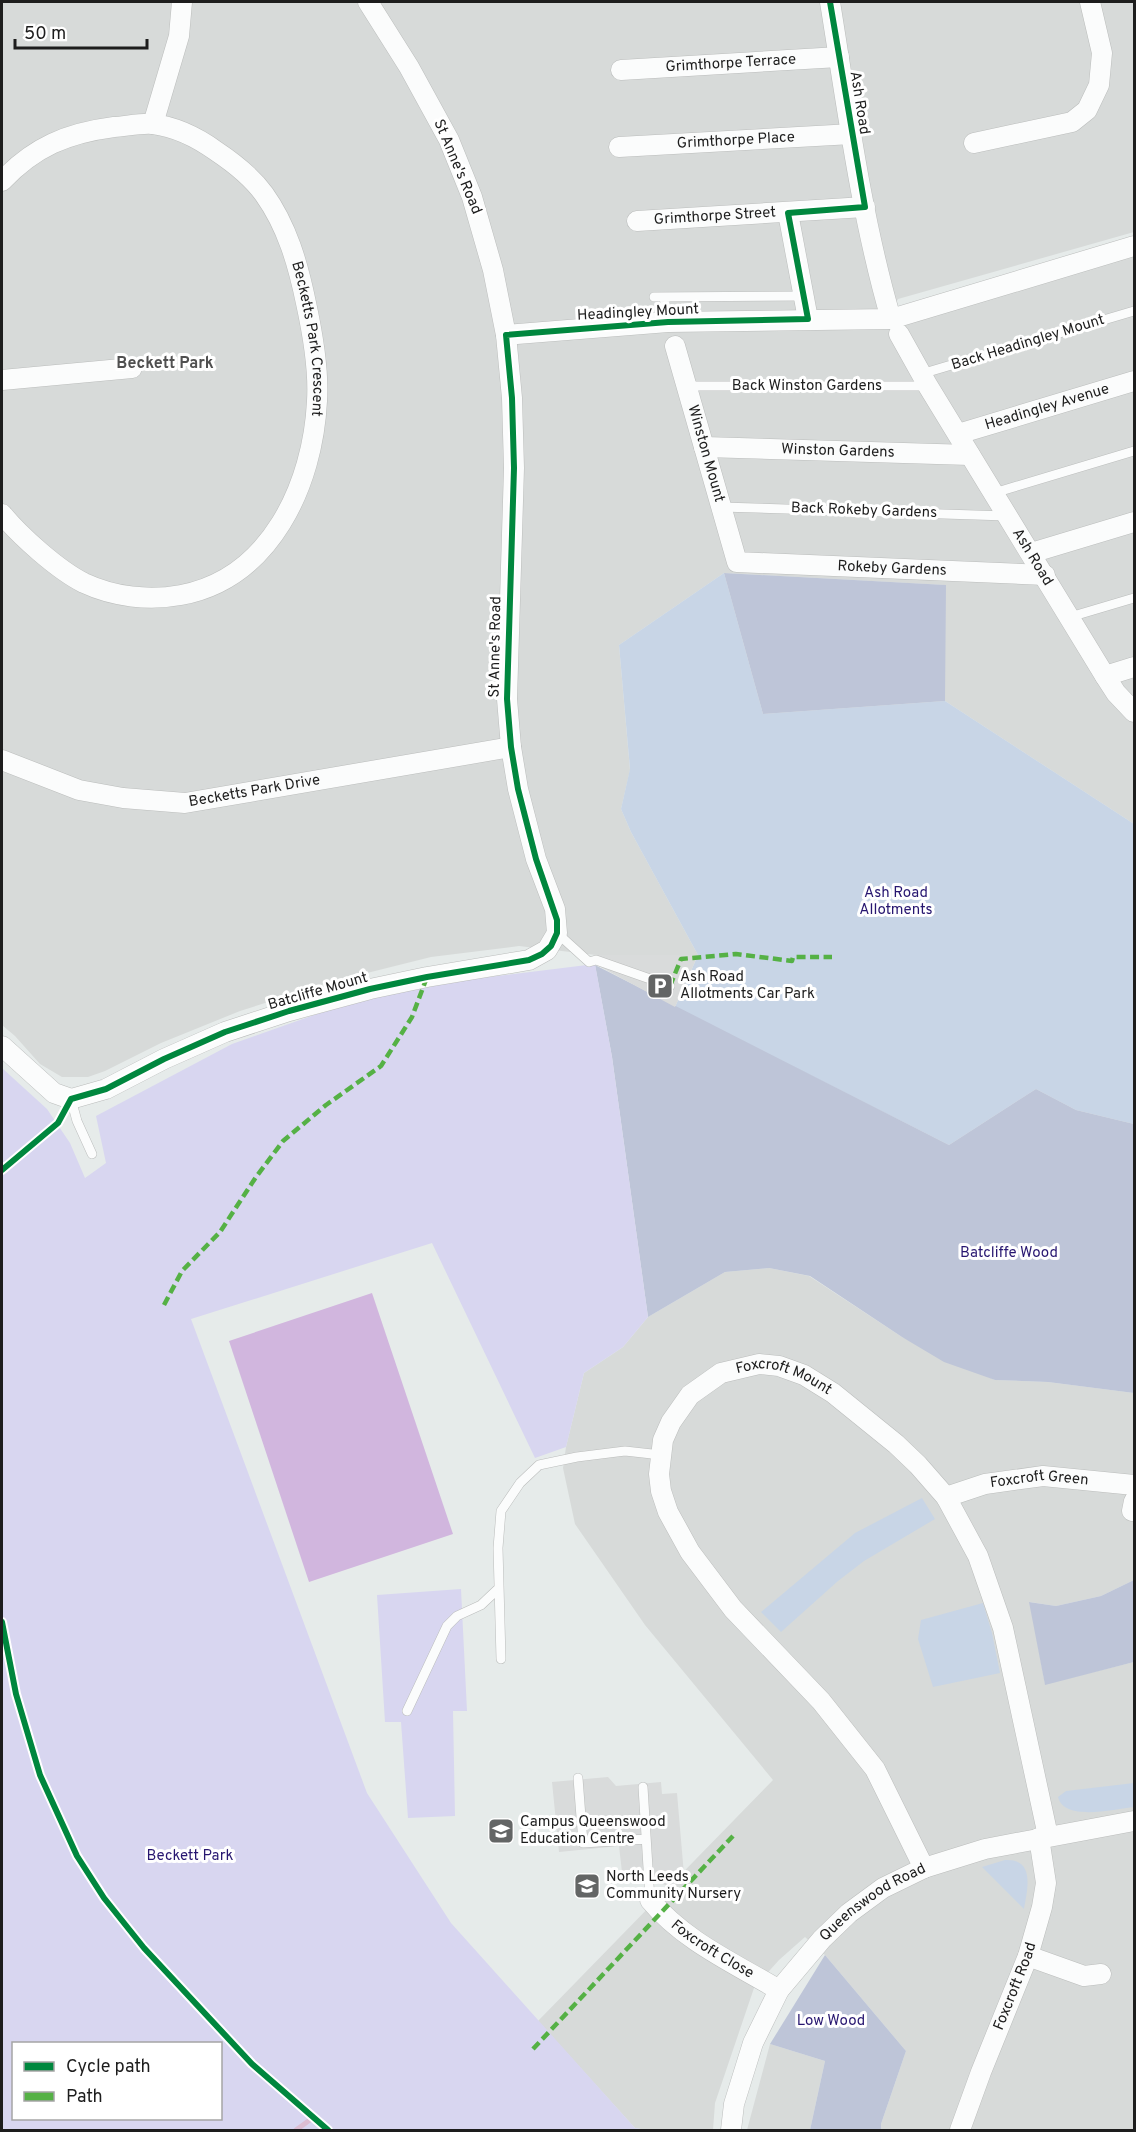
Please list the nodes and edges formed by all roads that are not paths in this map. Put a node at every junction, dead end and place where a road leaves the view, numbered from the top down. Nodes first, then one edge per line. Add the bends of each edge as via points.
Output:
1 (182, 2) edge
2 (368, 2) edge
3 (830, 2) edge
4 (1090, 2) edge
5 (839, 57) junction
6 (621, 70) dead end
7 (153, 124) junction
8 (852, 134) junction
9 (974, 143) dead end
10 (619, 147) dead end
11 (2, 181) edge
12 (865, 207) junction
13 (788, 213) junction
14 (637, 220) dead end
15 (1134, 246) edge
16 (804, 296) junction
17 (1134, 311) edge
18 (808, 319) junction
19 (668, 322) junction
20 (895, 326) junction
21 (506, 335) junction
22 (675, 346) dead end
23 (132, 368) dead end
24 (2, 380) edge
25 (924, 380) junction
26 (1134, 381) edge
27 (686, 386) junction
28 (958, 434) junction
29 (704, 447) junction
30 (1134, 451) edge
31 (970, 455) junction
32 (994, 493) junction
33 (721, 507) junction
34 (2, 514) edge
35 (1007, 516) junction
36 (1134, 522) edge
37 (1031, 553) junction
38 (737, 562) joint
39 (1045, 575) junction
40 (1134, 598) edge
41 (1070, 617) junction
42 (1134, 667) edge
43 (1105, 676) junction
44 (1134, 712) edge
45 (511, 747) junction
46 (2, 760) edge
47 (552, 942) junction
48 (670, 986) dead end
49 (2, 1046) edge
50 (71, 1099) junction
51 (93, 1154) dead end
52 (661, 1455) junction
53 (1134, 1485) edge
54 (946, 1497) junction
55 (499, 1588) junction
56 (501, 1659) dead end
57 (407, 1711) dead end
58 (578, 1778) dead end
59 (643, 1787) dead end
60 (1134, 1821) edge
61 (1044, 1837) junction
62 (646, 1839) junction
63 (924, 1868) junction
64 (650, 1899) joint
65 (1028, 1956) junction
66 (1101, 1974) dead end
67 (780, 1990) junction
68 (731, 2130) edge
69 (960, 2130) edge

1 - 7 street via 179,36
2 - 21 street, St Anne's Road via 448,140 472,197
3 - 5 street, Ash Road
4 - 9 street via 1102,53 1099,86 1087,110 1072,123
5 - 6 street, Grimthorpe Terrace
5 - 8 street, Ash Road
7 - 11 street, Becketts Park Crescent via 74,134 25,158
7 - 34 street, Becketts Park Crescent via 203,141 248,176 264,194 293,250 309,317 317,385 313,443 296,496 281,524 252,561 210,586 165,598 137,598 84,583 44,554
8 - 10 street, Grimthorpe Place
8 - 12 street, Ash Road
12 - 13 street, Grimthorpe Street
12 - 20 street, Ash Road via 881,285
13 - 14 street, Grimthorpe Street
13 - 16 street
15 - 20 street, Headingley Mount
16 - 18 street
16 - 19 lane via 659,297
17 - 25 lane, Back Headingley Mount
18 - 19 street, Headingley Mount
18 - 20 street, Headingley Mount
19 - 21 street, Headingley Mount
20 - 25 street, Ash Road
21 - 45 street, St Anne's Road via 514,468 507,699
22 - 27 street, Winston Mount
23 - 24 street
25 - 27 lane, Back Winston Gardens
25 - 28 street, Ash Road
26 - 28 street, Headingley Avenue
27 - 29 street, Winston Mount
28 - 31 street, Ash Road
29 - 31 street, Winston Gardens
29 - 33 street, Winston Mount
30 - 32 lane
31 - 32 street, Ash Road
32 - 35 street, Ash Road
33 - 35 lane, Back Rokeby Gardens
33 - 38 street, Winston Mount
35 - 37 street, Ash Road
36 - 37 street
37 - 39 street, Ash Road
38 - 39 street, Rokeby Gardens
39 - 41 street, Ash Road
40 - 41 lane
41 - 43 street, Ash Road
42 - 43 street
43 - 44 street, Ash Road
45 - 46 street, Becketts Park Drive via 185,803 79,790
45 - 47 street, St Anne's Road via 536,859 555,909
47 - 48 lane via 589,962 596,960
47 - 50 street, Batcliffe Mount via 538,956 523,962 427,977 289,1011 225,1032 106,1089
49 - 50 street via 54,1093
50 - 51 lane
52 - 54 street, Foxcroft Mount via 671,1422 690,1395 706,1382 742,1367 779,1366 804,1375 833,1393 896,1444
52 - 55 lane via 625,1451 539,1465 520,1483 501,1511
52 - 63 street, Foxcroft Mount via 661,1491 690,1552 733,1609 821,1701 875,1769
53 - 54 street, Foxcroft Green via 1042,1476 985,1484
54 - 61 street, Foxcroft Mount via 978,1556 1003,1628
55 - 56 lane
55 - 57 lane via 482,1605 451,1620
58 - 62 lane via 583,1843
59 - 62 lane
60 - 61 street, Queenswood Road
61 - 63 street, Queenswood Road via 985,1849
61 - 65 street, Foxcroft Road via 1046,1883
62 - 64 lane
63 - 67 street, Queenswood Road via 883,1888 849,1913
64 - 67 street, Foxcroft Close via 666,1919 689,1936
65 - 66 street via 1084,1976
65 - 69 street, Foxcroft Road
67 - 68 street, Queenswood Road via 753,2043 734,2104

